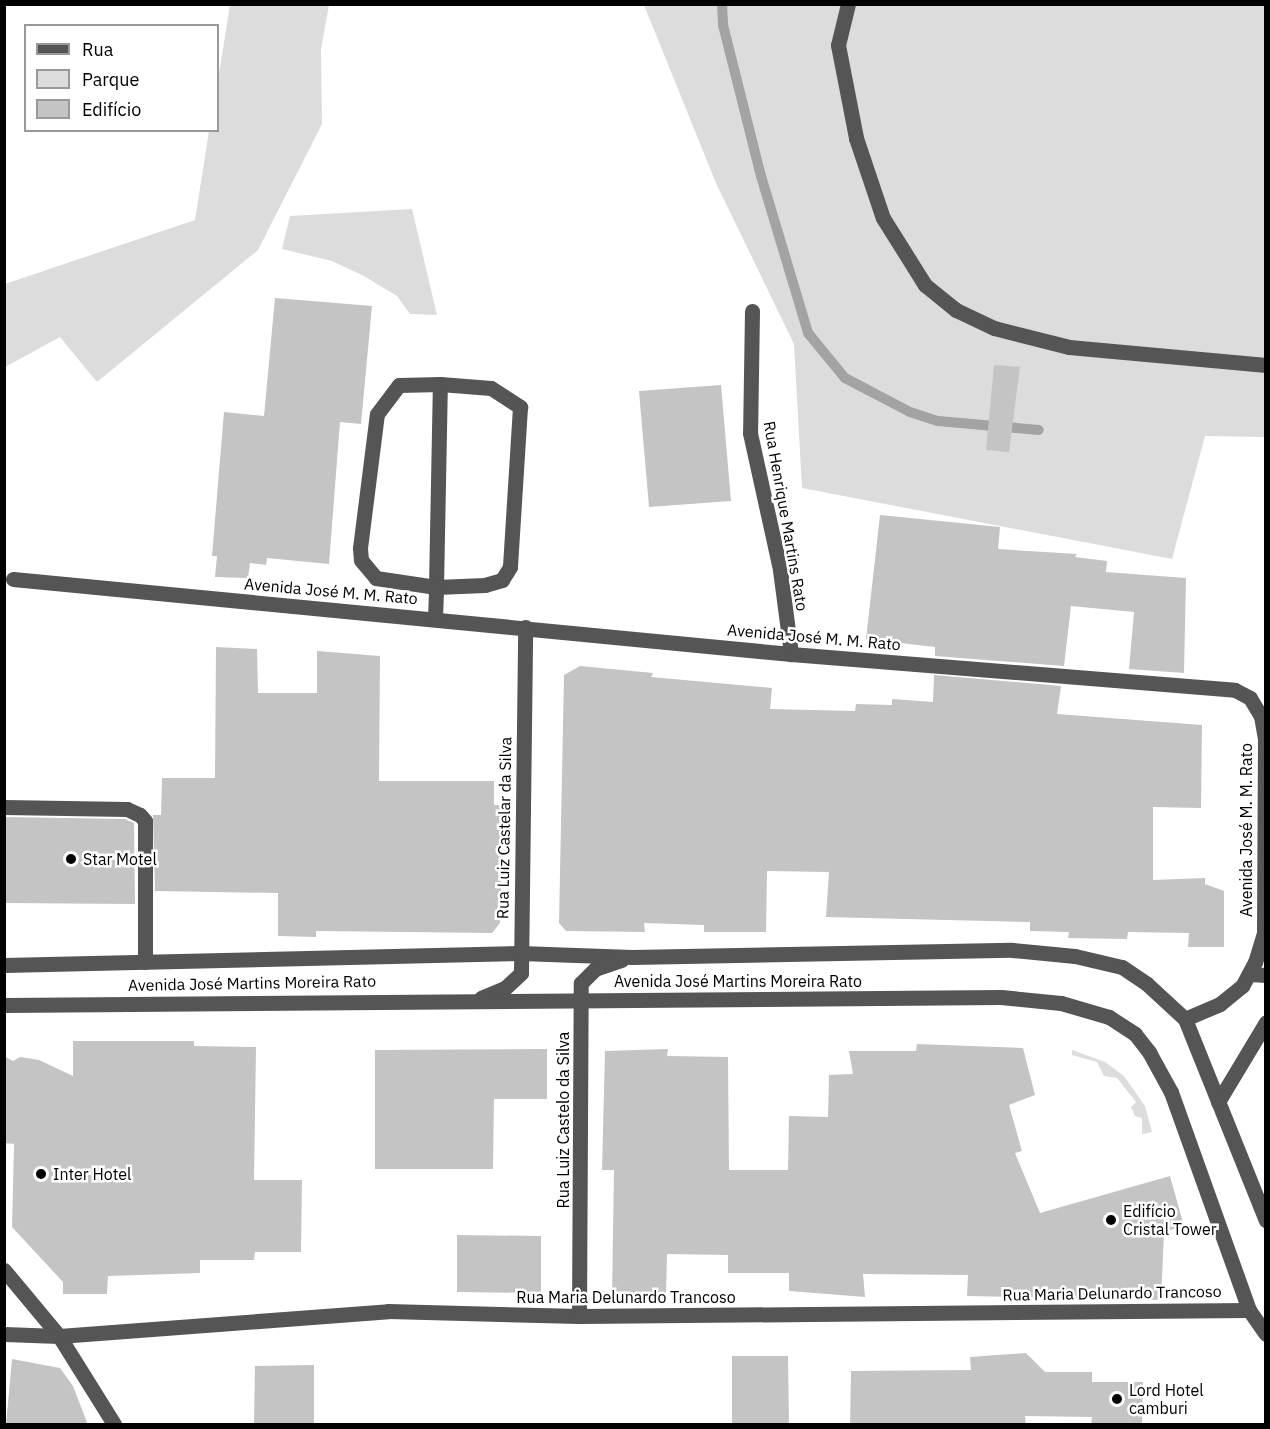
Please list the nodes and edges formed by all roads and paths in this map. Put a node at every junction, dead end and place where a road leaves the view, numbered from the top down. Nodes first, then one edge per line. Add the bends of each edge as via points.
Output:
1 (848, 4) edge
2 (752, 311) dead end
3 (1266, 365) edge
4 (440, 384) junction
5 (13, 579) dead end
6 (436, 586) junction
7 (435, 619) junction
8 (525, 627) junction
9 (791, 654) junction
10 (4, 807) edge
11 (520, 953) junction
12 (632, 957) junction
13 (145, 962) junction
14 (4, 965) edge
15 (1249, 974) junction
16 (1266, 975) edge
17 (581, 1000) junction
18 (473, 1001) junction
19 (4, 1005) edge
20 (1185, 1019) junction
21 (1266, 1022) edge
22 (1218, 1102) junction
23 (1266, 1220) edge
24 (4, 1270) edge
25 (1249, 1310) junction
26 (579, 1316) junction
27 (4, 1334) edge
28 (1266, 1334) edge
29 (59, 1336) junction
30 (114, 1425) edge

1 - 3 street via 838,45 856,138 883,218 925,285 956,310 994,328 1069,347
2 - 9 street, Rua Henrique Martins Rato via 750,433 780,570
4 - 6 street
4 - 6 street via 399,385 377,414 360,548 361,560 376,578
4 - 6 street via 491,388 520,407 510,567 501,580 485,585
5 - 7 street, Avenida José M. M. Rato
6 - 7 street
7 - 8 street, Avenida José M. M. Rato
8 - 9 street, Avenida José M. M. Rato
8 - 11 street, Rua Luiz Castelar da Silva
9 - 15 street, Avenida José M. M. Rato via 1235,690 1250,698 1260,716 1265,738 1264,933
10 - 13 street via 127,809 141,814 145,822
11 - 12 street, Avenida José Martins Moreira Rato
11 - 13 street, Avenida José Martins Moreira Rato
11 - 18 street, Rua Luiz Castelar da Silva via 520,973 505,988
12 - 17 street, Rua Luiz Castelo da Silva via 594,969 581,983
12 - 20 street, Avenida José Martins Moreira Rato via 1012,950 1075,956 1122,967
13 - 14 street, Avenida José Martins Moreira Rato
15 - 16 street
15 - 20 street, Avenida José M. M. Rato via 1242,986 1220,1004
17 - 18 street, Avenida José Martins Moreira Rato
17 - 25 street, Avenida José Martins Moreira Rato via 1001,997 1061,1003 1109,1017 1135,1034 1171,1092
17 - 26 street, Rua Luiz Castelo da Silva
18 - 19 street, Avenida José Martins Moreira Rato
20 - 22 street, Avenida José Martins Moreira Rato
21 - 22 street
22 - 23 street, Avenida José Martins Moreira Rato
24 - 29 street
25 - 26 street, Rua Maria Delunardo Trancoso
25 - 28 street, Avenida José Martins Moreira Rato
26 - 29 street, Rua Maria Delunardo Trancoso via 388,1311
27 - 29 street, Rua Maria Delunardo Trancoso
29 - 30 street

